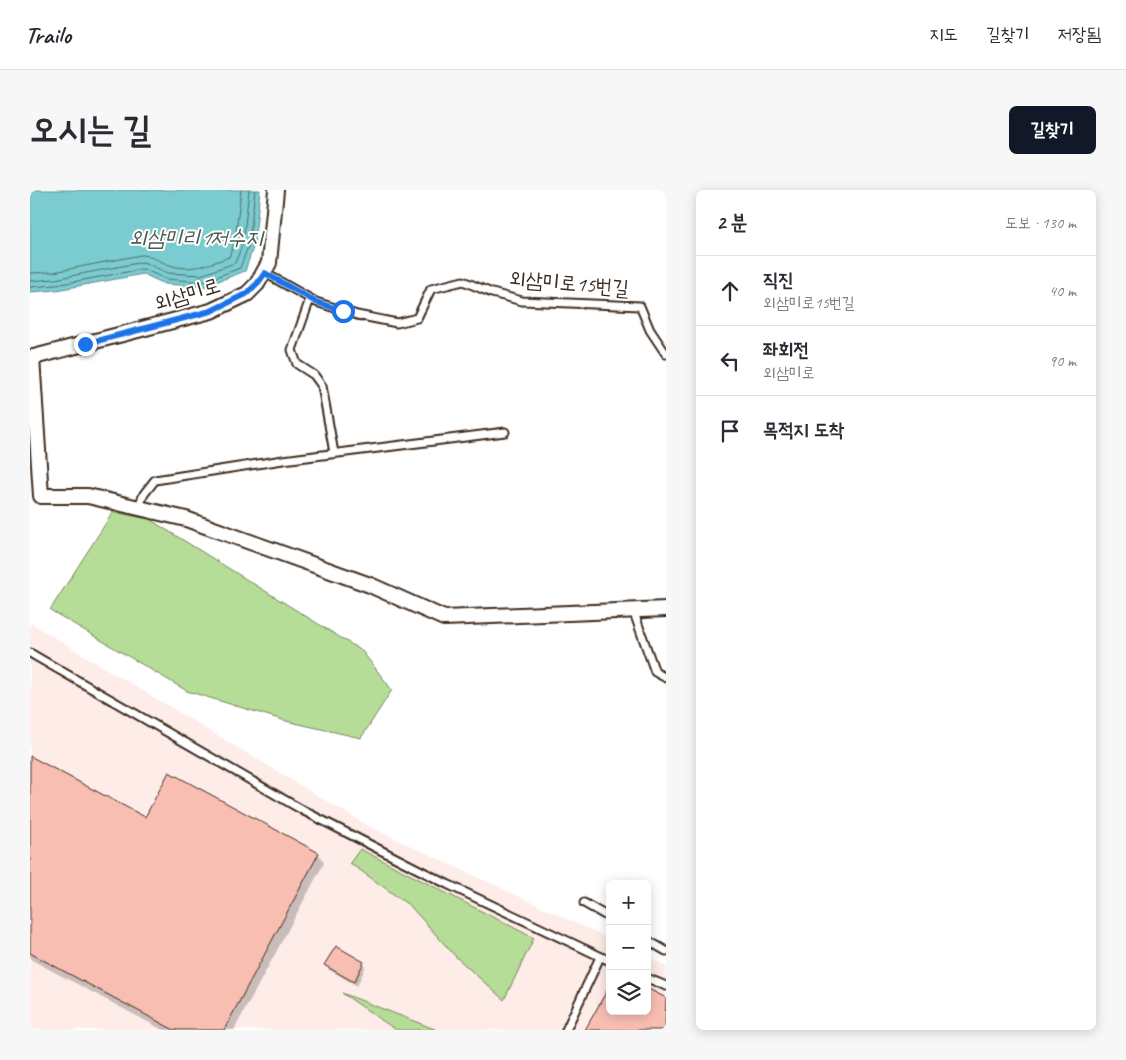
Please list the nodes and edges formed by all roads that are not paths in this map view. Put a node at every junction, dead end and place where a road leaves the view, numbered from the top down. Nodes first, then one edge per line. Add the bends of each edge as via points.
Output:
1 (276, 190) edge
2 (265, 273) junction
3 (310, 299) junction
4 (666, 354) edge
5 (31, 358) edge
6 (505, 432) dead end
7 (334, 453) junction
8 (138, 508) junction
9 (666, 609) edge
10 (633, 610) junction
11 (30, 654) edge
12 (666, 678) edge
13 (584, 903) dead end
14 (606, 916) edge
15 (651, 942) edge
16 (666, 951) edge
17 (600, 957) junction
18 (606, 959) edge
19 (651, 980) edge
20 (666, 986) edge
21 (566, 1030) edge

1 - 2 street, 외삼미로 via 269,263
2 - 3 lane, 외삼미로15번길
2 - 5 street, 외삼미로 via 246,294 211,311
3 - 4 lane, 외삼미로15번길 via 357,315 397,323 417,318 431,289 463,281 522,301 640,306 650,330
3 - 7 lane via 292,350 297,364 322,386
5 - 8 street via 41,496 88,496
6 - 7 lane
7 - 8 lane via 155,480
8 - 10 street via 186,519 352,578 444,618
9 - 10 street
10 - 12 lane via 655,672
11 - 17 lane via 304,811
13 - 14 lane
15 - 16 lane
17 - 18 lane
17 - 21 lane
19 - 20 lane

